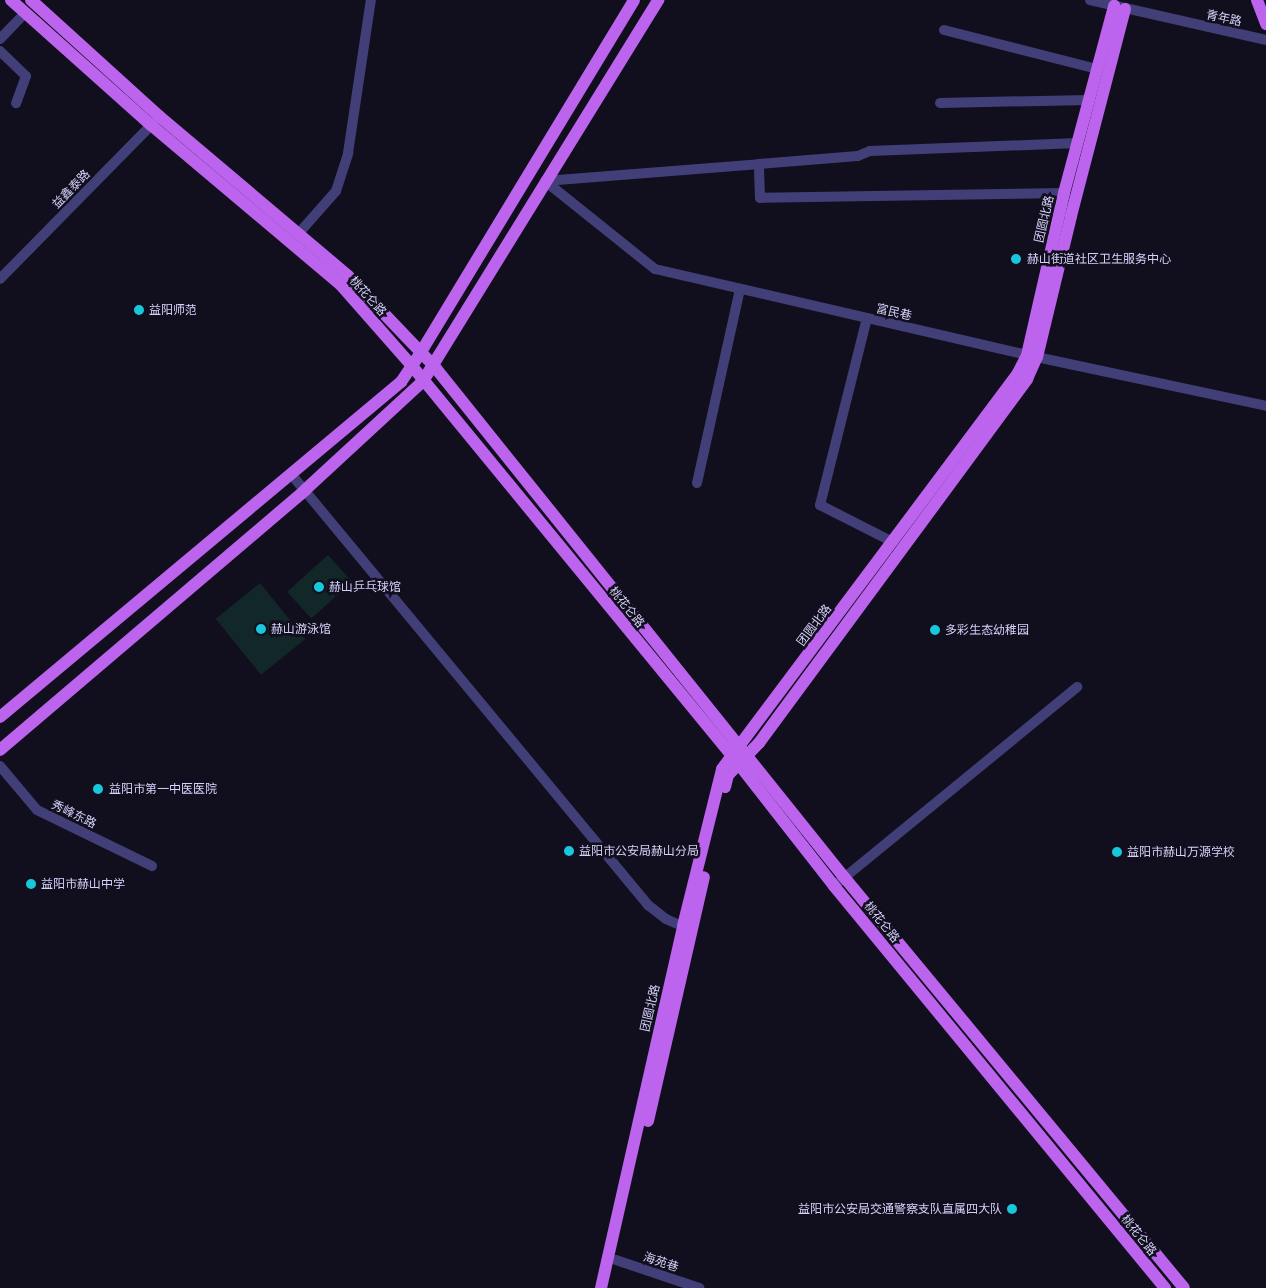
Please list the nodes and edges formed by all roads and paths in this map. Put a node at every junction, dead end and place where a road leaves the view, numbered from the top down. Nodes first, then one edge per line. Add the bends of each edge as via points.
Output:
1 (11, 0) edge
2 (31, 0) edge
3 (371, 0) edge
4 (634, 0) edge
5 (658, 0) edge
6 (1090, 0) edge
7 (1256, 0) edge
8 (1119, 7) junction
9 (25, 13) junction
10 (1266, 24) edge
11 (944, 30) dead end
12 (0, 40) edge
13 (1266, 40) edge
14 (0, 51) edge
15 (1097, 69) junction
16 (1089, 100) junction
17 (16, 103) dead end
18 (940, 103) dead end
19 (155, 120) junction
20 (1078, 143) junction
21 (759, 164) junction
22 (546, 181) junction
23 (1064, 194) junction
24 (299, 233) junction
25 (0, 279) edge
26 (740, 289) junction
27 (867, 318) junction
28 (421, 352) junction
29 (1032, 356) junction
30 (412, 366) junction
31 (434, 366) junction
32 (423, 381) junction
33 (1266, 406) edge
34 (291, 474) junction
35 (697, 483) dead end
36 (305, 490) junction
37 (893, 542) junction
38 (1077, 687) dead end
39 (0, 717) edge
40 (0, 750) edge
41 (739, 755) junction
42 (0, 766) edge
43 (152, 866) dead end
44 (839, 881) junction
45 (687, 928) junction
46 (616, 1260) junction
47 (601, 1288) edge
48 (609, 1288) edge
49 (698, 1288) edge
50 (1165, 1288) edge
51 (1184, 1288) edge

1 - 9 main road, 桃花仑路
2 - 19 main road, 桃花仑路
3 - 24 street via 344,168 336,191
4 - 28 main road
5 - 22 main road
6 - 8 street, 青年路
7 - 10 main road
8 - 13 street, 青年路
8 - 15 main road, 团圆北路
8 - 29 main road, 团圆北路 via 1071,216
9 - 12 street
9 - 19 main road, 桃花仑路
11 - 15 street
14 - 17 street via 26,76
15 - 16 main road, 团圆北路
16 - 18 street
16 - 20 main road, 团圆北路
19 - 24 main road, 桃花仑路
19 - 25 street, 益鑫泰路
19 - 30 main road, 桃花仑路 via 340,284
20 - 21 street via 870,151 858,156
20 - 23 main road, 团圆北路
21 - 22 street
21 - 23 street via 760,198
22 - 26 street, 富民巷 via 655,269
22 - 31 main road
23 - 29 main road, 团圆北路
24 - 28 main road, 桃花仑路 via 348,276
26 - 27 street, 富民巷
26 - 35 street
27 - 29 street, 富民巷
27 - 37 street via 820,505
28 - 30 main road
28 - 31 main road, 桃花仑路
29 - 33 street, 富民巷
29 - 37 main road, 团圆北路
29 - 41 main road, 团圆北路 via 1027,379
30 - 32 main road, 桃花仑路
30 - 34 main road via 401,382
31 - 32 main road
31 - 41 main road, 桃花仑路
32 - 36 main road
32 - 41 main road, 桃花仑路
34 - 36 street
34 - 39 main road
36 - 40 main road
36 - 45 street via 648,905 666,919
37 - 41 main road, 团圆北路
38 - 44 street
41 - 44 main road, 桃花仑路
41 - 45 main road, 团圆北路 via 728,775
42 - 43 street, 秀峰东路 via 37,810
44 - 50 main road, 桃花仑路
44 - 51 main road, 桃花仑路
45 - 46 main road, 团圆北路
45 - 47 main road, 团圆北路
46 - 48 main road, 团圆北路
46 - 49 street, 海苑巷

